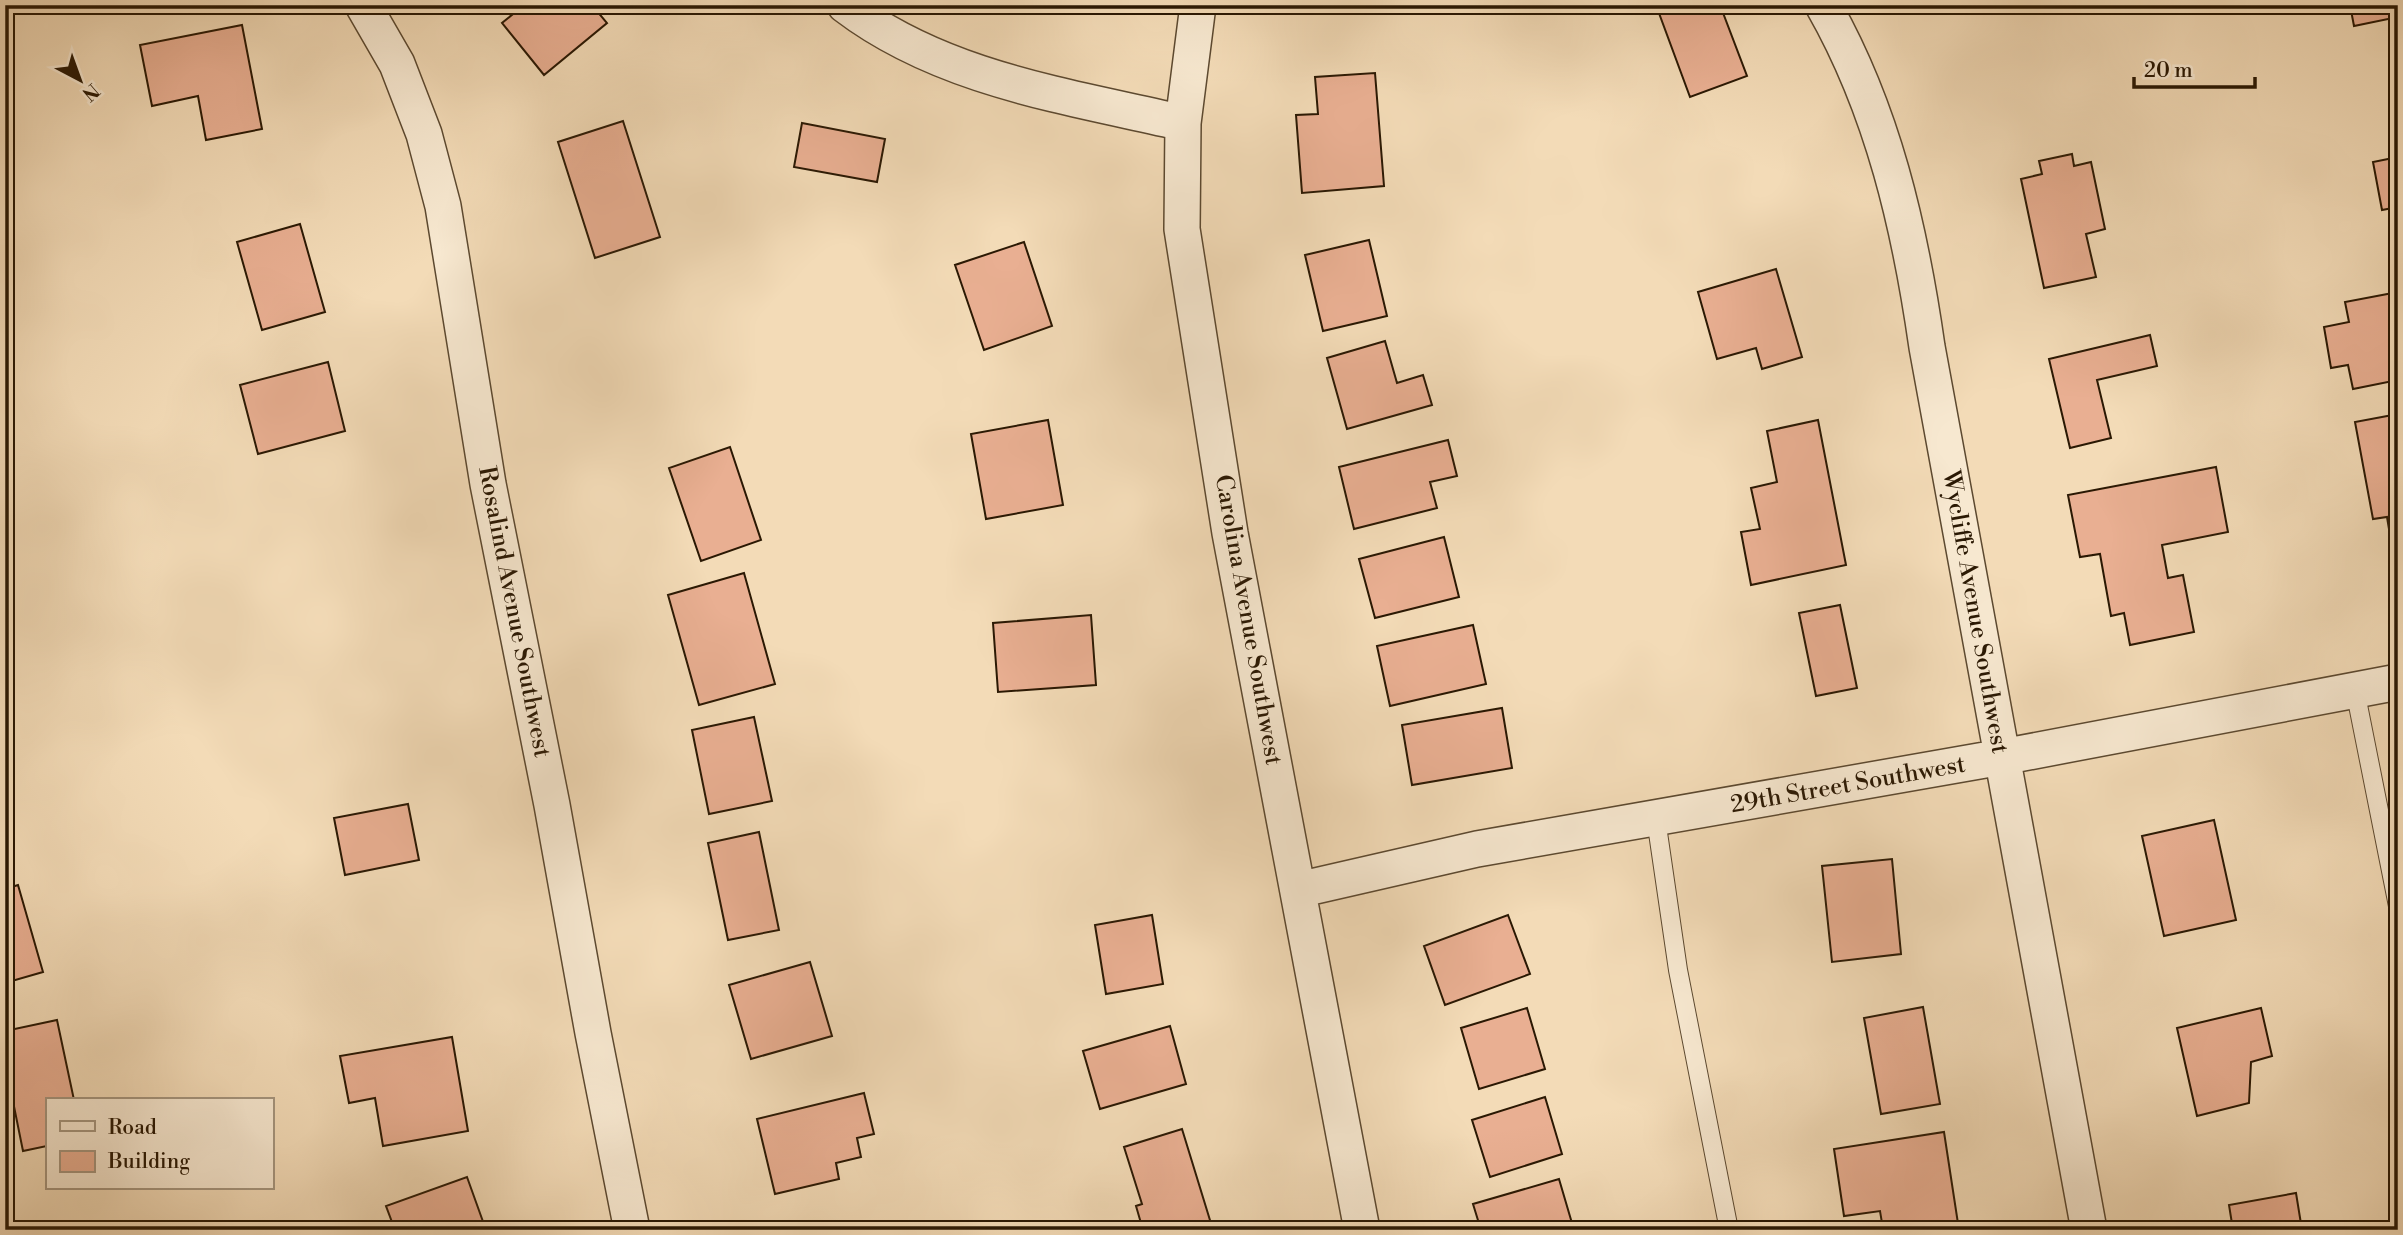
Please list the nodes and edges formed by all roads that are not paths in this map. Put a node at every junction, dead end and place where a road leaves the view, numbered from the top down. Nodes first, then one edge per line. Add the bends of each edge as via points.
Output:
1 (363, 5) edge
2 (845, 5) edge
3 (1198, 5) edge
4 (1823, 5) edge
5 (1183, 123) junction
6 (2398, 682) edge
7 (2355, 690) junction
8 (2002, 757) junction
9 (1656, 818) junction
10 (1298, 890) junction
11 (2398, 906) edge
12 (632, 1230) edge
13 (1362, 1230) edge
14 (1729, 1230) edge
15 (2089, 1230) edge

1 - 12 street, Rosalind Avenue Southwest via 397,64 424,134 443,206 488,484
2 - 5 street via 924,53 989,78
3 - 5 street, Carolina Avenue Southwest
4 - 8 street, Wycliffe Avenue Southwest via 1872,109 1900,200
5 - 10 street, Carolina Avenue Southwest via 1182,229 1230,533
6 - 7 street, 29th Street Southwest
7 - 8 street, 29th Street Southwest
7 - 11 lane
8 - 9 street, 29th Street Southwest
8 - 15 street, Wycliffe Avenue Southwest
9 - 10 street, 29th Street Southwest via 1477,849
9 - 14 lane via 1678,970
10 - 13 street, Carolina Avenue Southwest

